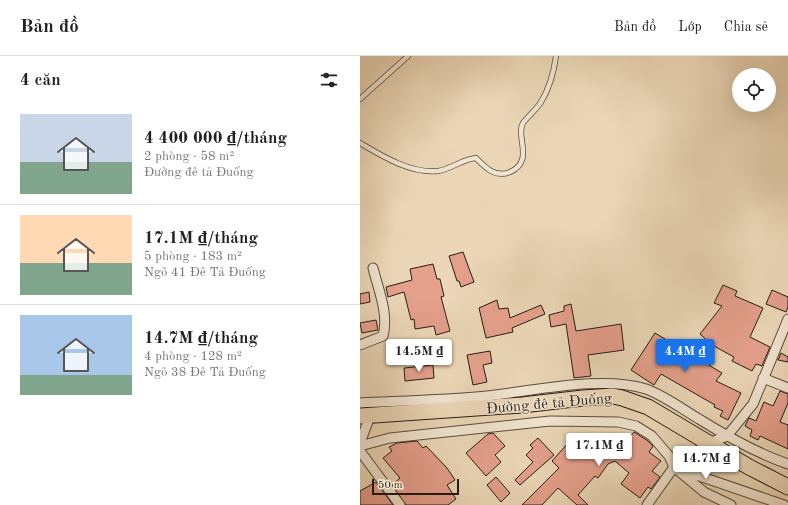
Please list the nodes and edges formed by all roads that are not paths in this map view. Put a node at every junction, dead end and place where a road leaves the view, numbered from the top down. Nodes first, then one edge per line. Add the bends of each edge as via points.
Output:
1 (408, 56) edge
2 (556, 56) edge
3 (360, 99) edge
4 (360, 143) edge
5 (373, 268) dead end
6 (788, 318) edge
7 (360, 345) edge
8 (763, 378) junction
9 (788, 388) edge
10 (360, 404) edge
11 (365, 416) edge
12 (727, 436) junction
13 (709, 443) junction
14 (360, 444) edge
15 (360, 451) edge
16 (788, 464) edge
17 (674, 467) junction
18 (788, 487) edge
19 (400, 505) edge
20 (647, 505) edge
21 (731, 505) edge
22 (784, 505) edge

1 - 3 lane
2 - 4 lane via 555,68 542,101 520,129 522,160 512,171 502,175 493,173 476,158 438,171 416,169 385,158
5 - 7 street via 383,309 384,331 383,336
6 - 8 street
8 - 9 street
8 - 12 street via 753,404
10 - 12 street via 486,396 622,383 660,396
11 - 13 main road, Đường đê tả Đuống via 613,396 648,407
11 - 14 street
12 - 13 street
12 - 16 street via 763,455
13 - 17 street
13 - 18 main road, Đường đê tả Đuống
14 - 17 street via 390,438 550,420 618,422 636,426 652,436 669,456
15 - 19 street
17 - 20 street
17 - 21 street via 704,492
17 - 22 street

